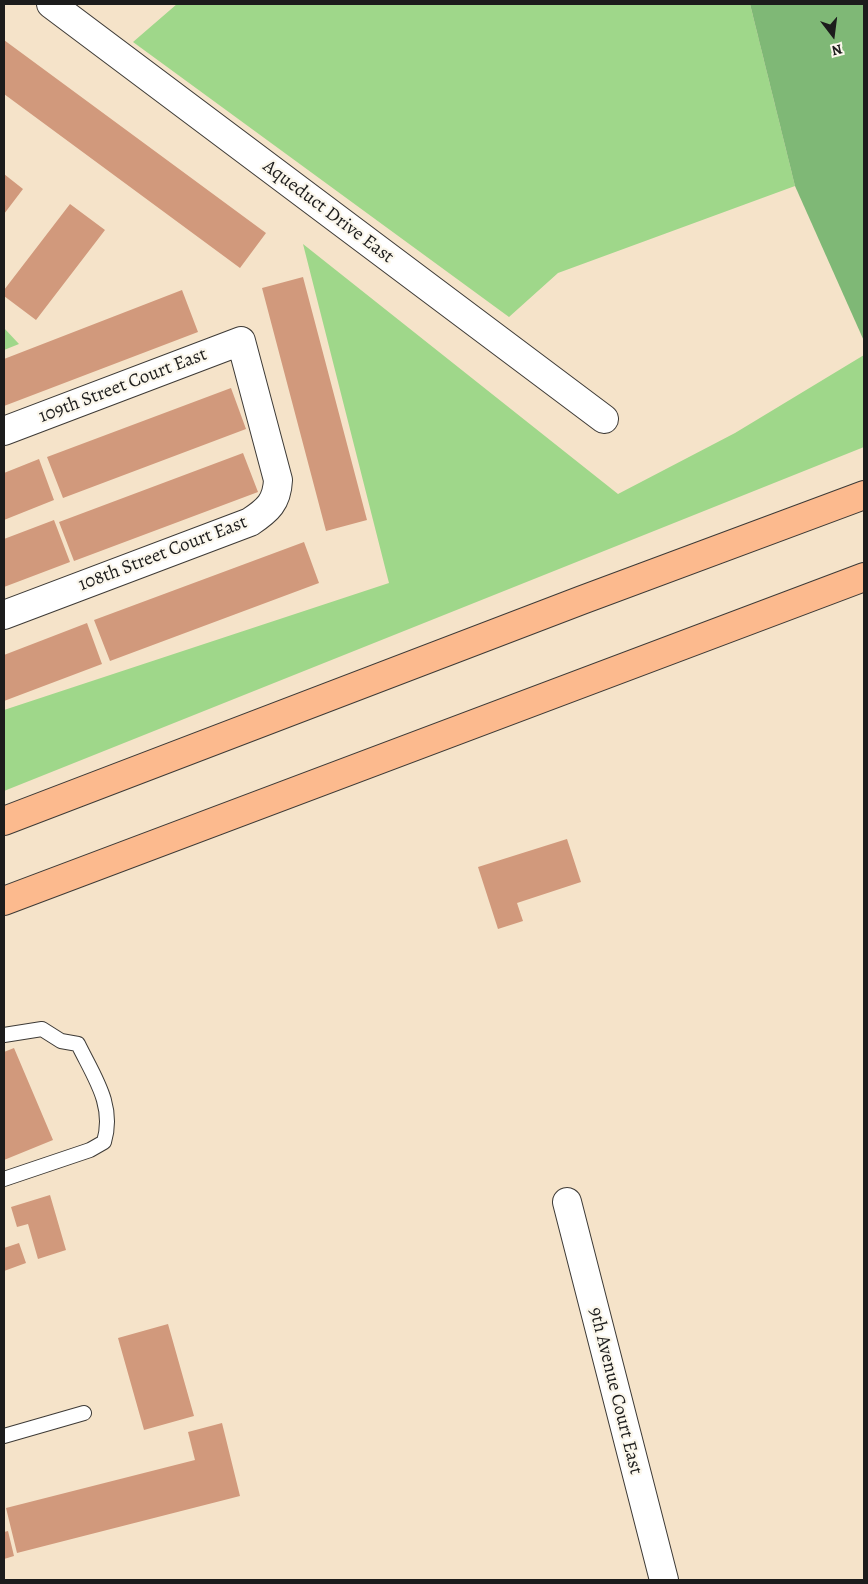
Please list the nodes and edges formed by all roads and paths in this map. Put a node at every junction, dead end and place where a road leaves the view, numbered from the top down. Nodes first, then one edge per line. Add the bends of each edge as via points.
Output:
1 (65, 8) edge
2 (242, 341) joint
3 (604, 419) dead end
4 (4, 431) edge
5 (864, 495) edge
6 (864, 577) edge
7 (4, 615) edge
8 (4, 822) edge
9 (4, 901) edge
10 (4, 1035) edge
11 (4, 1179) edge
12 (567, 1202) dead end
13 (84, 1413) dead end
14 (4, 1436) edge
15 (664, 1580) edge

1 - 3 street, Aqueduct Drive East
2 - 4 street, 109th Street Court East
2 - 7 street, 108th Street Court East via 278,480 274,502 266,512 250,522
5 - 8 highway
6 - 9 highway
10 - 11 lane via 42,1029 61,1041 78,1044 101,1090 108,1117 104,1142 90,1150
12 - 15 street, 9th Avenue Court East
13 - 14 lane

